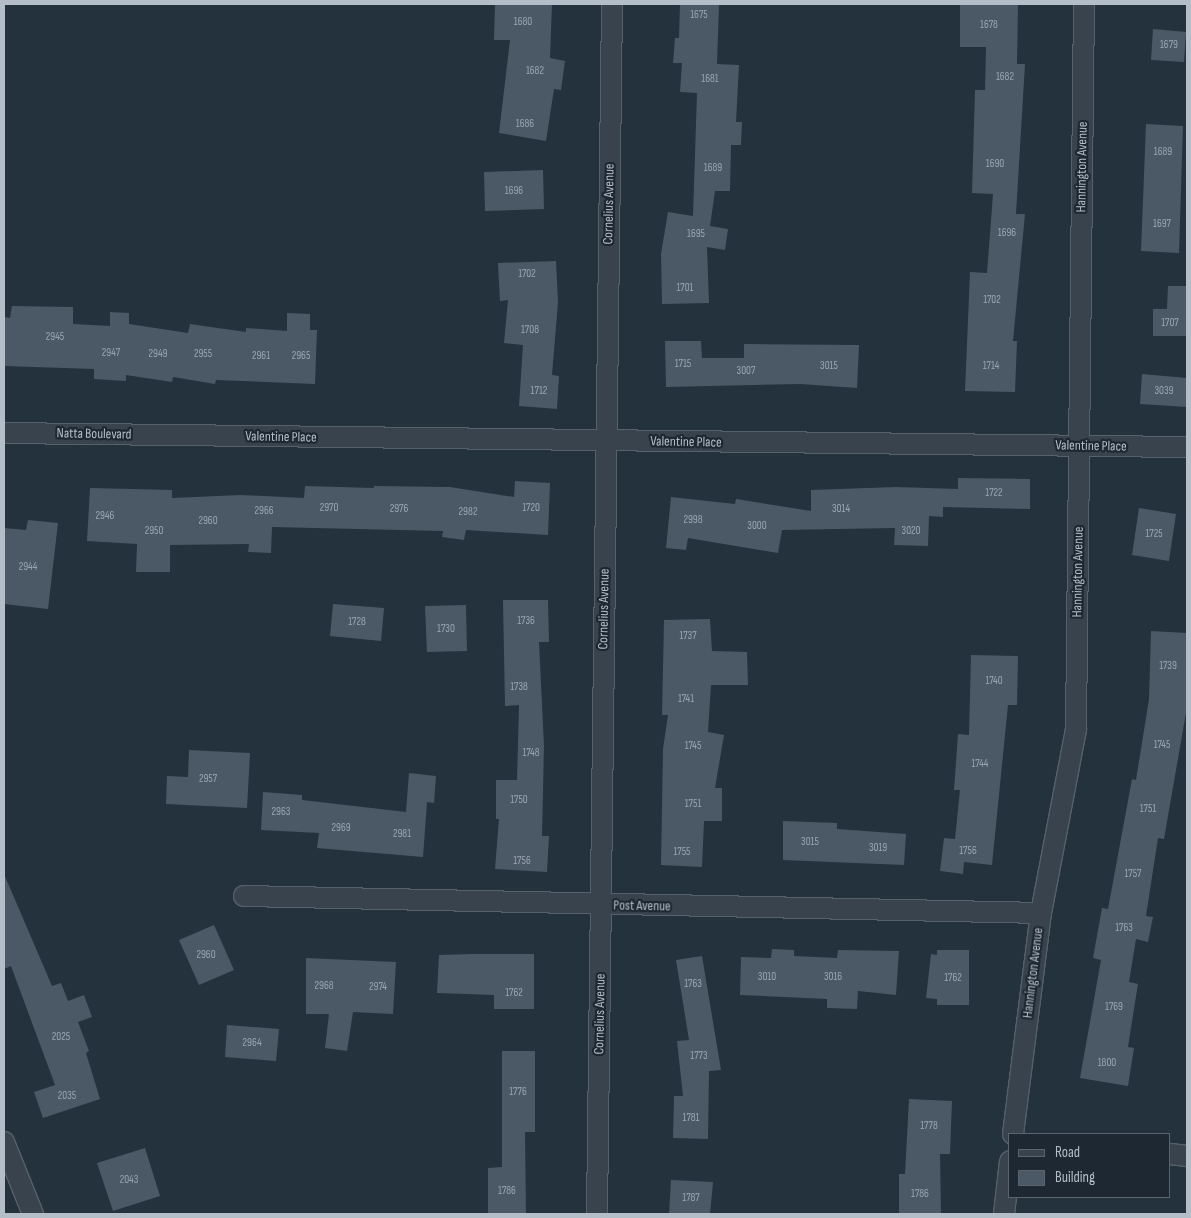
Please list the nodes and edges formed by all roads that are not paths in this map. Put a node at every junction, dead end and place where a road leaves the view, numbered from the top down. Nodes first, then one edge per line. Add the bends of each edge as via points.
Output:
1 (612, 4) edge
2 (1084, 4) edge
3 (4, 433) edge
4 (185, 435) joint
5 (606, 441) junction
6 (1079, 446) junction
7 (1187, 447) edge
8 (244, 896) dead end
9 (601, 905) junction
10 (1041, 913) junction
11 (1013, 1133) edge
12 (4, 1142) edge
13 (1171, 1154) edge
14 (1187, 1156) edge
15 (1008, 1179) edge
16 (33, 1214) edge
17 (597, 1214) edge
18 (1004, 1214) edge

1 - 5 street, Cornelius Avenue
2 - 6 street, Hannington Avenue
3 - 4 street, Natta Boulevard
4 - 5 street, Valentine Place
5 - 6 street, Valentine Place
5 - 9 street, Cornelius Avenue
6 - 7 street, Valentine Place
6 - 10 street, Hannington Avenue via 1076,729
8 - 9 street, Post Avenue
9 - 10 street, Post Avenue
9 - 17 street, Cornelius Avenue
10 - 11 street, Hannington Avenue
12 - 16 street
13 - 14 street
15 - 18 street

